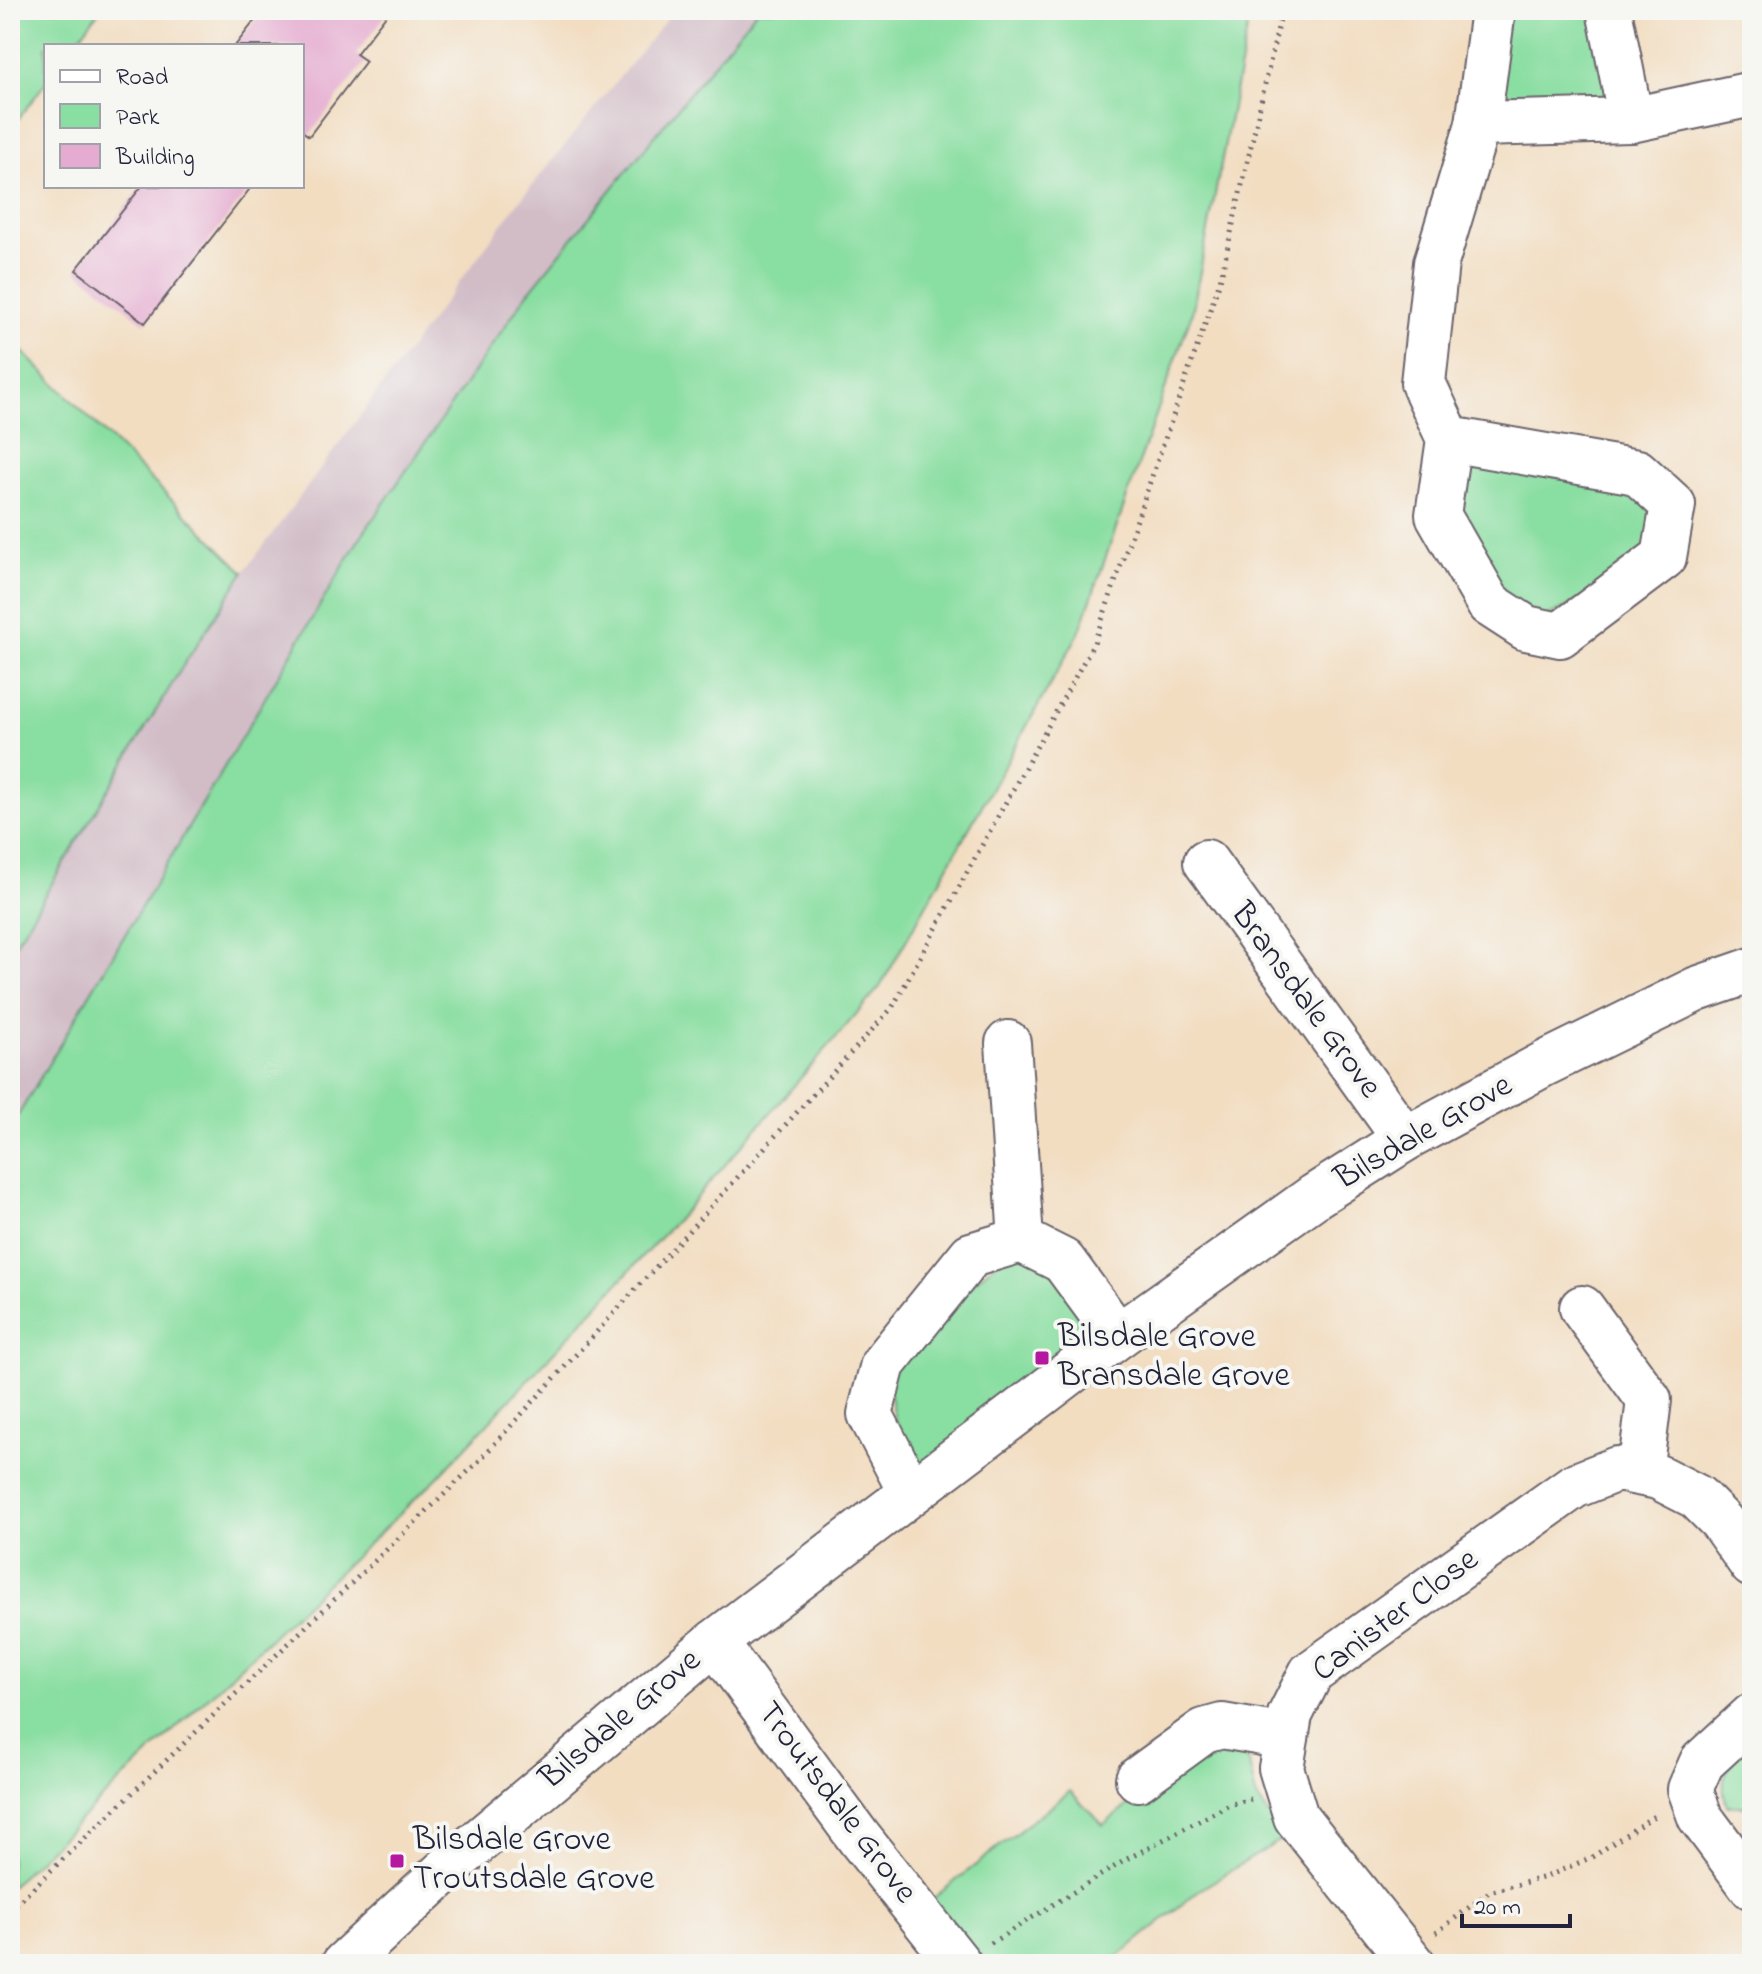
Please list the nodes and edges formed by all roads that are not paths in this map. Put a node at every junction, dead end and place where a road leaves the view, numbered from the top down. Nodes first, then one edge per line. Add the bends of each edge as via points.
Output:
1 (1493, 10) edge
2 (1609, 10) edge
3 (1752, 94) edge
4 (1631, 120) junction
5 (1478, 124) junction
6 (1449, 439) junction
7 (1206, 862) dead end
8 (1752, 970) edge
9 (1008, 1043) dead end
10 (1405, 1139) junction
11 (1021, 1240) junction
12 (1582, 1308) dead end
13 (1118, 1336) junction
14 (1640, 1473) junction
15 (910, 1491) junction
16 (1752, 1565) edge
17 (715, 1642) junction
18 (1752, 1716) edge
19 (1286, 1737) junction
20 (1138, 1779) dead end
21 (1752, 1887) edge
22 (972, 1957) edge
23 (1410, 1960) edge
24 (344, 1964) edge

1 - 5 street
2 - 4 street
3 - 4 street
4 - 5 street
5 - 6 street via 1436,263 1423,383
6 - 6 street via 1637,472 1673,505 1664,557 1560,635 1526,628 1489,604 1438,515
7 - 10 street, Bransdale Grove
8 - 10 street, Bilsdale Grove via 1697,989
9 - 11 street
10 - 13 street, Bilsdale Grove
11 - 13 street via 1063,1261
11 - 15 street via 971,1255 883,1364 870,1414
12 - 14 street via 1649,1400
13 - 15 street, Bilsdale Grove
14 - 16 street, Canister Close via 1697,1497
14 - 19 street, Canister Close via 1617,1469 1574,1486 1311,1673 1290,1715
15 - 17 street, Bilsdale Grove
17 - 22 street, Troutsdale Grove via 859,1838
17 - 24 street, Bilsdale Grove via 460,1857
18 - 21 street via 1702,1762 1690,1789 1700,1817
19 - 20 street via 1230,1727 1204,1731
19 - 23 street, Canister Close via 1281,1768 1296,1817

